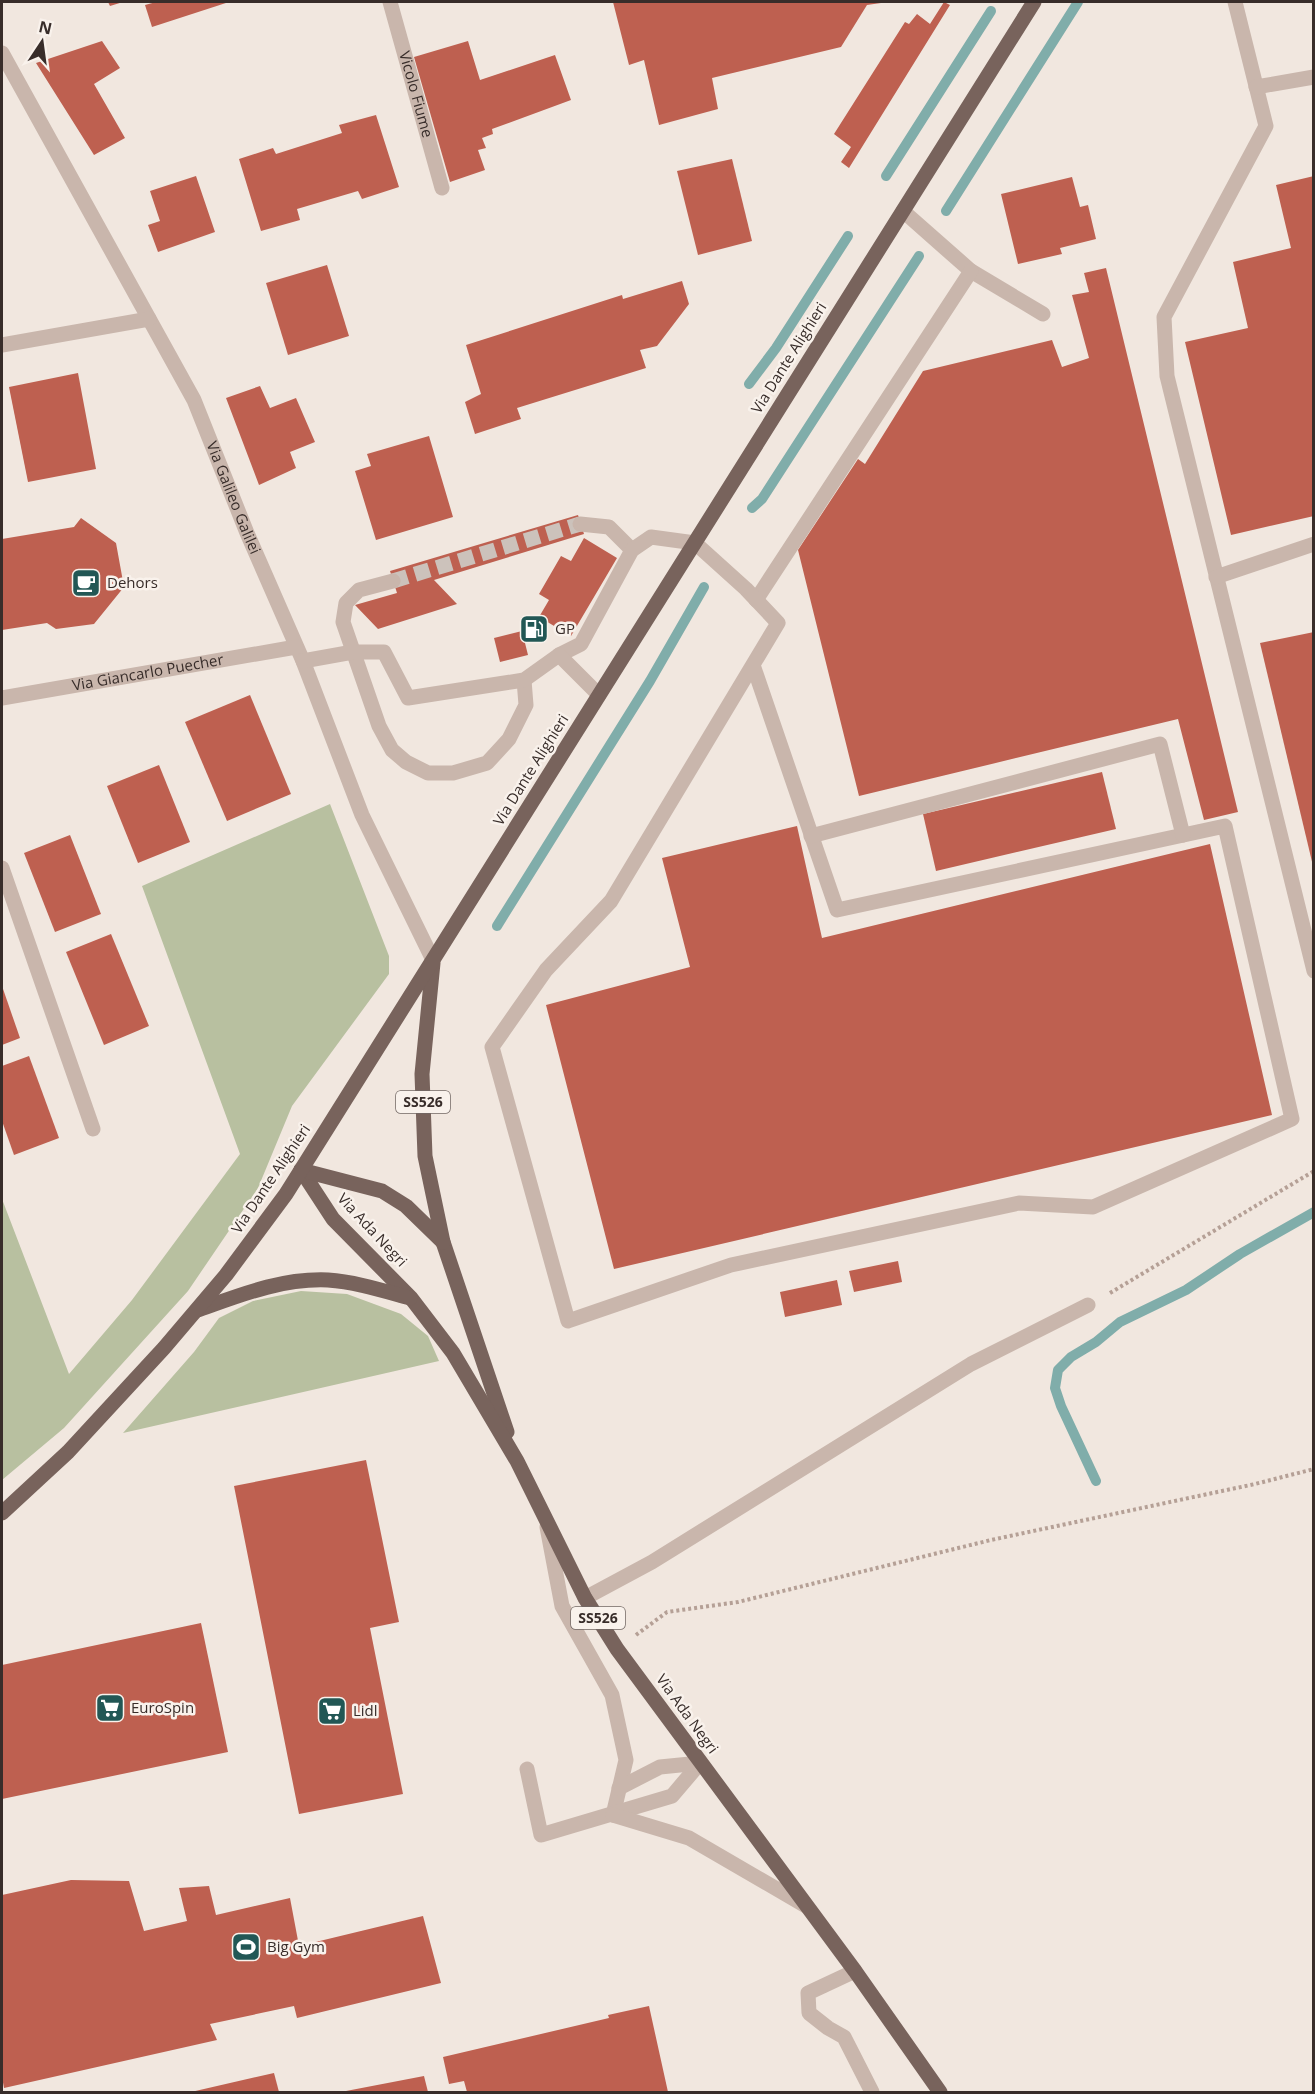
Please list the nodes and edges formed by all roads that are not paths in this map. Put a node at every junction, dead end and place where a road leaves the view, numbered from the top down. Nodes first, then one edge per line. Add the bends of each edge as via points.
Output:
1 (390, 2) edge
2 (1034, 2) edge
3 (1235, 2) edge
4 (2, 53) edge
5 (1314, 77) edge
6 (1256, 87) junction
7 (442, 188) dead end
8 (903, 211) junction
9 (971, 271) junction
10 (1043, 314) dead end
11 (149, 319) junction
12 (2, 345) edge
13 (580, 524) tunnel mouth
14 (695, 543) junction
15 (1314, 544) edge
16 (633, 550) junction
17 (1216, 577) junction
18 (393, 581) tunnel mouth
19 (756, 600) junction
20 (353, 652) junction
21 (299, 654) junction
22 (559, 655) junction
23 (753, 665) junction
24 (524, 680) junction
25 (599, 696) junction
26 (2, 698) edge
27 (1183, 835) junction
28 (811, 836) junction
29 (2, 868) edge
30 (433, 960) junction
31 (1314, 970) edge
32 (93, 1129) dead end
33 (301, 1170) junction
34 (443, 1242) junction
35 (411, 1298) junction
36 (1088, 1305) road end
37 (198, 1310) junction
38 (517, 1461) junction
39 (2, 1513) edge
40 (545, 1518) junction
41 (585, 1598) junction
42 (700, 1762) junction
43 (527, 1769) dead end
44 (619, 1788) junction
45 (613, 1815) junction
46 (806, 1906) junction
47 (855, 1971) junction
48 (873, 2092) edge
49 (940, 2092) edge

1 - 7 street, Vicolo Fiume
2 - 8 main road, Via Dante Alighieri
3 - 6 street
4 - 11 street, Via Galileo Galilei
5 - 6 street
6 - 17 street via 1266,126 1164,317 1167,376
8 - 9 street
8 - 14 main road, Via Dante Alighieri
9 - 10 street
9 - 19 street
11 - 12 street
11 - 21 street, Via Galileo Galilei via 194,400
13 - 16 street via 609,527
14 - 16 street via 651,537
14 - 19 street
14 - 25 main road, Via Dante Alighieri
15 - 17 street
16 - 22 street via 581,644
17 - 31 street
18 - 20 street via 359,590 346,603 343,622
19 - 23 street via 778,624
20 - 21 street, Via Giancarlo Puecher
20 - 24 street, Via Giancarlo Puecher via 384,652 408,698
20 - 24 street via 379,726 392,750 428,773 453,773 487,763 509,739 526,705
21 - 26 street, Via Giancarlo Puecher
21 - 30 street, Via Galileo Galilei via 362,815
22 - 24 street
22 - 25 street
23 - 27 street via 611,901 546,970 492,1047 568,1320 731,1265 1019,1203 1093,1207 1292,1119 1225,826
23 - 28 street
25 - 30 main road, Via Dante Alighieri
27 - 28 street via 837,910
27 - 28 street via 1160,744
29 - 32 street
30 - 33 main road, Via Dante Alighieri
30 - 34 main road, Via Ada Negri / SS526 via 422,1074 424,1156
33 - 34 main road, Via Ada Negri / SS526 via 382,1191 406,1206
33 - 35 main road, Via Ada Negri / SS526 via 333,1219
33 - 37 main road, Via Dante Alighieri
34 - 38 main road, Via Ada Negri / SS526
35 - 37 main road via 329,1280 265,1286
35 - 38 main road, Via Ada Negri / SS526 via 453,1353
36 - 41 street via 971,1364 652,1562
37 - 39 main road, Via Dante Alighieri via 68,1452
38 - 40 main road, Via Ada Negri / SS526
40 - 41 main road, Via Ada Negri / SS526
40 - 44 street via 562,1606 612,1695 626,1760
41 - 42 main road, Via Ada Negri / SS526 via 616,1649
42 - 44 street via 660,1767
42 - 45 street via 672,1796
42 - 46 main road, Via Ada Negri / SS526
43 - 45 street via 540,1835
44 - 45 street
45 - 46 street via 689,1838
46 - 47 main road, Via Ada Negri / SS526
47 - 48 street via 808,1993 809,2013 844,2037
47 - 49 main road, Via Ada Negri / SS526

